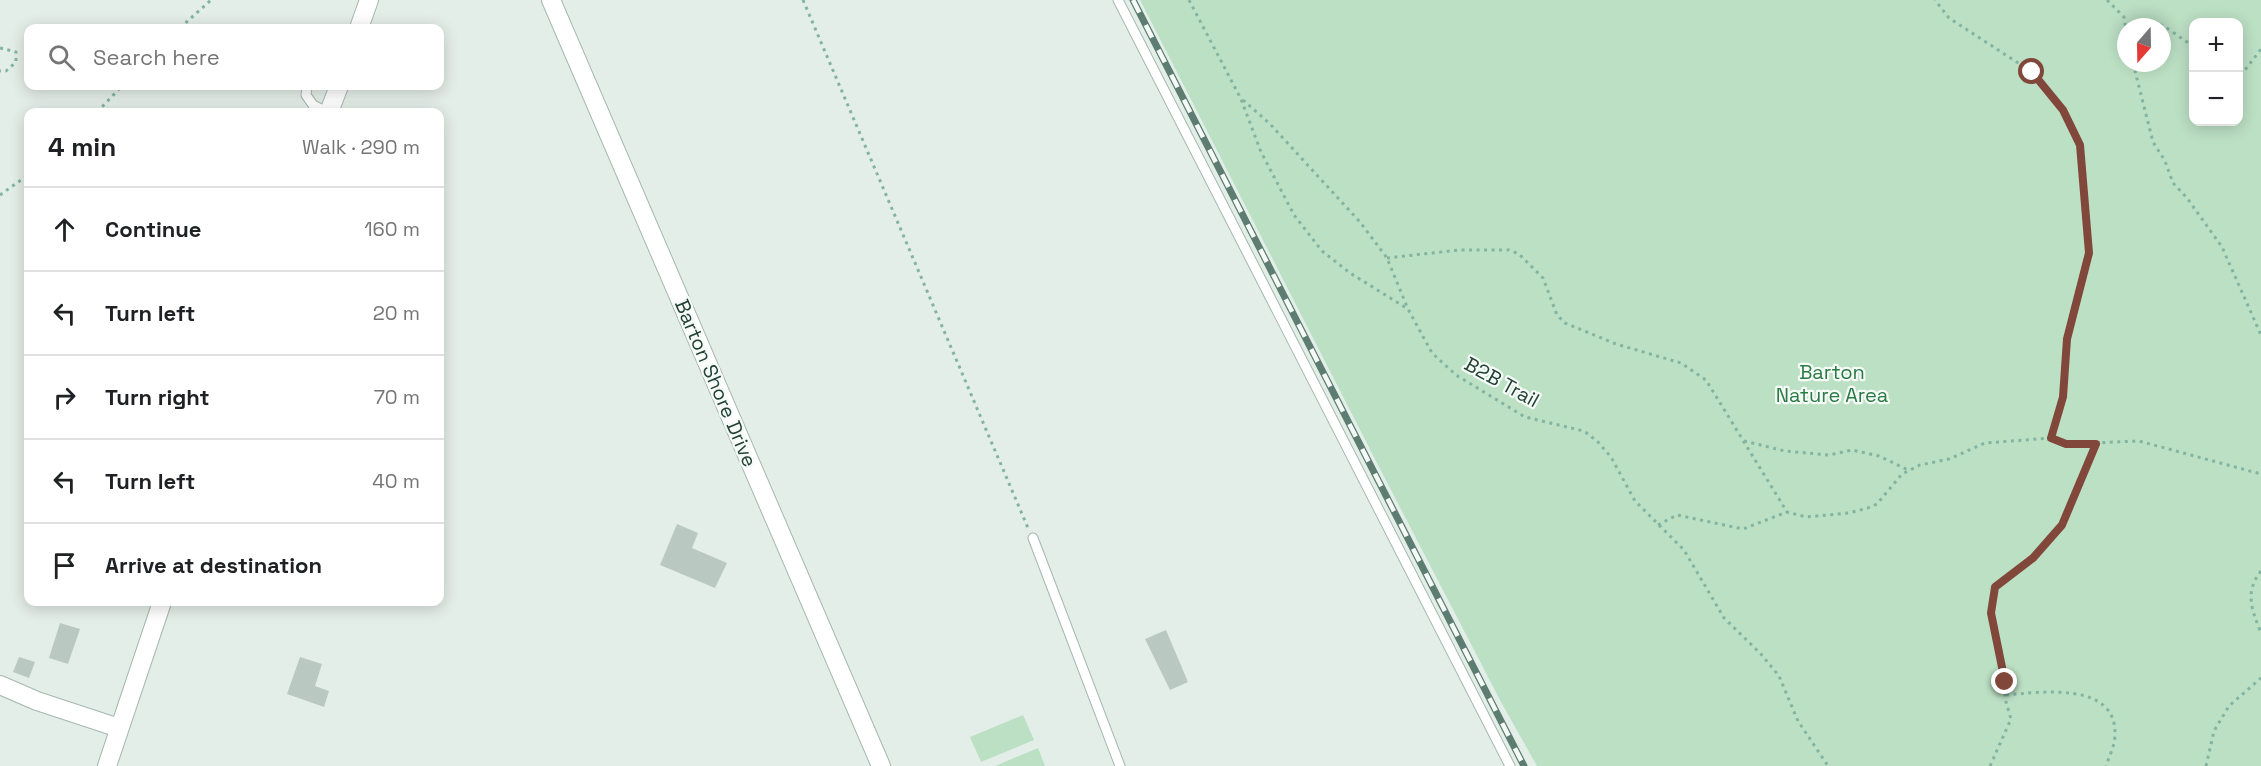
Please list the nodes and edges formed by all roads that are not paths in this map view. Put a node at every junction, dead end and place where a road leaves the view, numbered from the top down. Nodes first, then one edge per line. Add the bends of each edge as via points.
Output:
1 (369, 0) edge
2 (551, 0) edge
3 (1118, 0) edge
4 (360, 24) edge
5 (307, 90) edge
6 (337, 90) edge
7 (319, 108) edge
8 (330, 108) edge
9 (1033, 538) road end
10 (161, 606) edge
11 (0, 685) edge
12 (119, 728) junction
13 (107, 766) edge
14 (881, 766) edge
15 (1120, 766) edge
16 (1510, 766) edge

1 - 4 street
2 - 14 street, Barton Shore Drive
3 - 16 lane
5 - 7 lane via 313,105
6 - 8 street
9 - 15 lane
10 - 12 street
11 - 12 street
12 - 13 street

